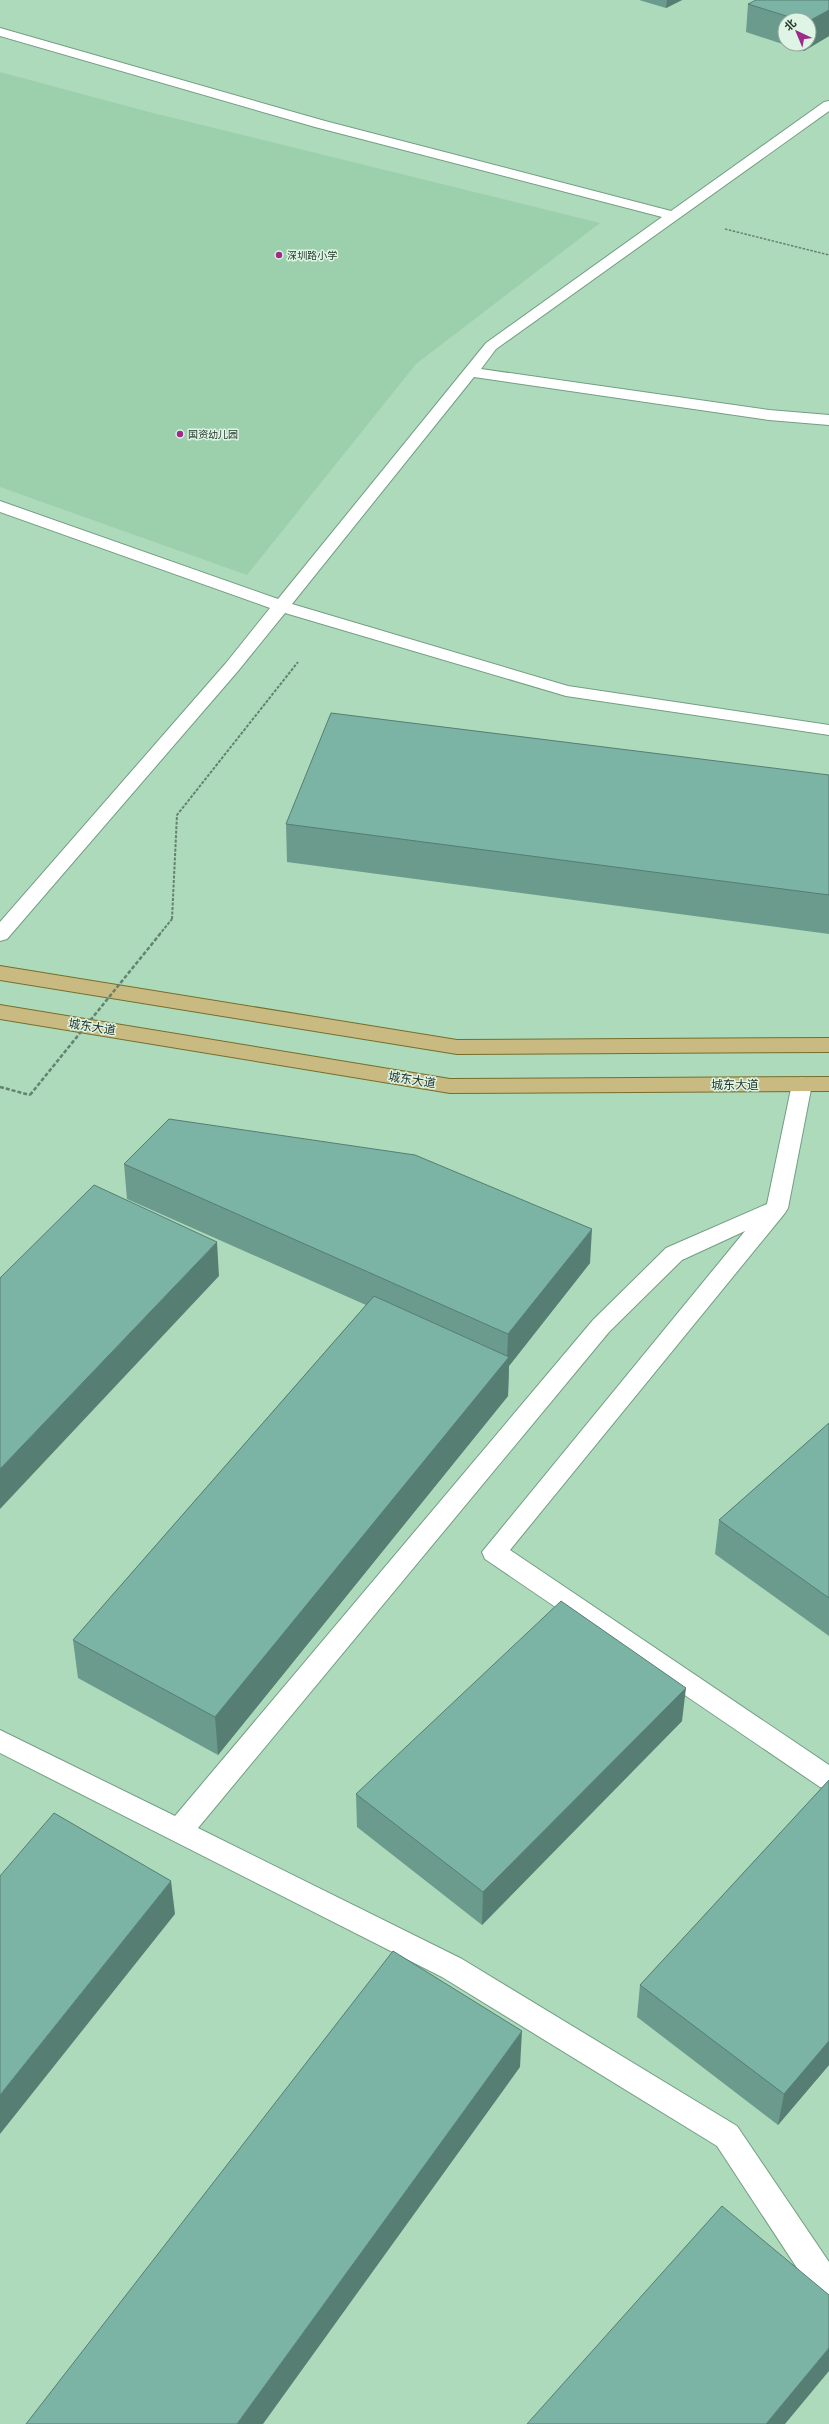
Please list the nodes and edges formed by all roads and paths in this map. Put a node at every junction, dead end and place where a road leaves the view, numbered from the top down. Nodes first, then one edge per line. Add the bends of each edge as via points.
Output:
1 (0, 32) edge
2 (829, 105) edge
3 (674, 216) junction
4 (829, 255) edge
5 (470, 372) junction
6 (829, 420) edge
7 (0, 506) edge
8 (281, 606) junction
9 (298, 662) dead end
10 (829, 730) edge
11 (0, 935) edge
12 (0, 973) edge
13 (0, 1012) edge
14 (829, 1045) edge
15 (802, 1084) junction
16 (829, 1084) edge
17 (0, 1087) edge
18 (778, 1208) junction
19 (0, 1742) edge
20 (829, 1779) edge
21 (179, 1831) junction
22 (829, 2289) edge

1 - 3 street via 312,122
2 - 3 street
3 - 4 path
3 - 5 street via 491,346
5 - 6 street via 769,416
5 - 8 street
7 - 8 street
8 - 10 street via 566,691
8 - 11 street via 232,667
9 - 17 path, bridge via 177,815 172,919 30,1095
12 - 14 main road via 457,1048
13 - 15 main road, 城东大道 via 450,1086
15 - 16 main road, 城东大道
15 - 18 street
18 - 20 street via 494,1552
18 - 21 street via 674,1254 601,1326
19 - 21 street
21 - 22 street via 452,1968 727,2136

